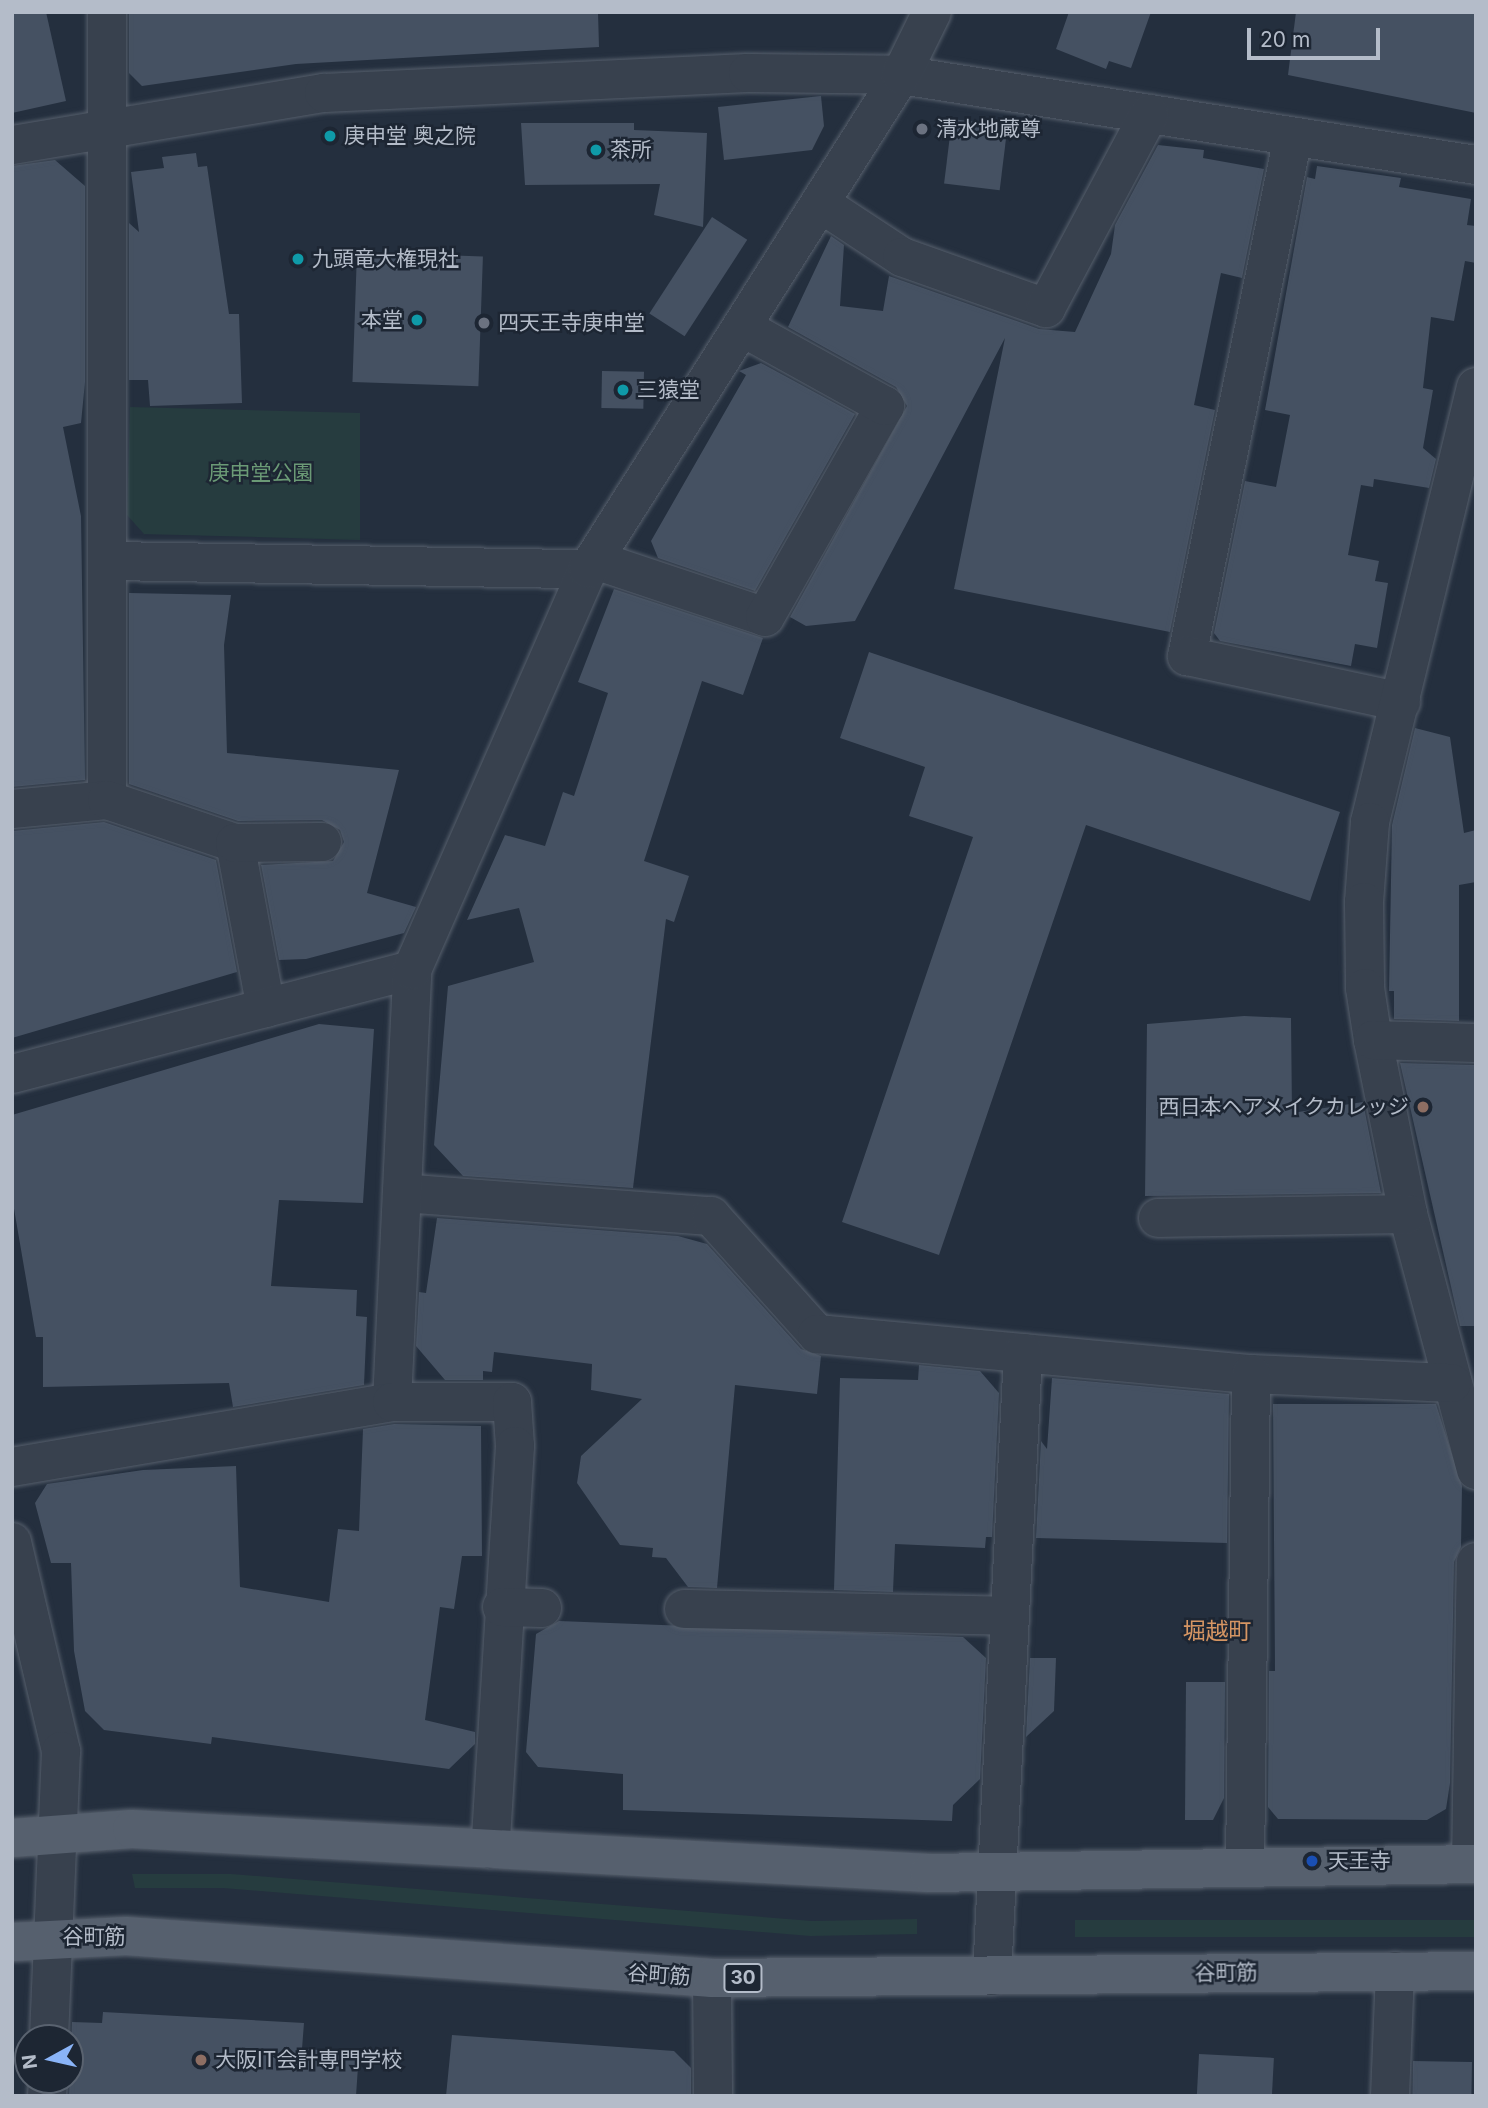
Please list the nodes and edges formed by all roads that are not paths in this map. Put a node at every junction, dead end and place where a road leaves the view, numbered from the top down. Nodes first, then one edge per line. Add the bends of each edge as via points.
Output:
1 (107, 12) edge
2 (932, 12) edge
3 (901, 75) junction
4 (1149, 114) junction
5 (106, 127) junction
6 (1293, 137) junction
7 (12, 145) edge
8 (1476, 165) edge
9 (820, 203) junction
10 (742, 327) junction
11 (1476, 387) edge
12 (1469, 464) edge
13 (111, 561) junction
14 (592, 565) junction
15 (1401, 702) junction
16 (107, 800) junction
17 (12, 809) edge
18 (322, 842) dead end
19 (235, 843) junction
20 (412, 970) junction
21 (266, 1008) junction
22 (1373, 1040) junction
23 (1476, 1043) edge
24 (12, 1074) edge
25 (402, 1193) junction
26 (1408, 1214) junction
27 (1158, 1219) dead end
28 (1023, 1353) junction
29 (1251, 1374) junction
30 (1452, 1383) junction
31 (393, 1402) junction
32 (12, 1467) edge
33 (1476, 1470) edge
34 (12, 1542) edge
35 (1476, 1562) edge
36 (502, 1607) junction
37 (542, 1608) dead end
38 (684, 1609) dead end
39 (1010, 1616) junction
40 (61, 1832) junction
41 (12, 1838) edge
42 (490, 1849) junction
43 (1473, 1864) edge
44 (1245, 1867) junction
45 (994, 1872) junction
46 (57, 1937) junction
47 (12, 1942) edge
48 (1395, 1971) junction
49 (1476, 1971) edge
50 (992, 1976) junction
51 (712, 1978) junction
52 (50, 2024) edge
53 (713, 2096) edge
54 (1390, 2096) edge

1 - 5 street
2 - 3 street
3 - 4 street
3 - 5 street via 748,73 324,93
3 - 9 street
4 - 6 street
4 - 9 street via 1046,308 902,257
5 - 7 street
5 - 13 street
6 - 8 street
6 - 15 street via 1187,656
9 - 10 street
10 - 14 street
10 - 14 street via 885,406 765,617
11 - 12 street
12 - 15 street
13 - 14 street
13 - 16 street
14 - 20 street
15 - 22 street via 1370,822 1364,988
16 - 17 street
16 - 19 street
18 - 19 street
19 - 21 street
20 - 21 street
20 - 25 street
21 - 24 street
22 - 23 street
22 - 26 street
25 - 28 street via 711,1216 817,1334
25 - 31 street
26 - 27 street
26 - 30 street
28 - 29 street
28 - 39 street
29 - 30 street
29 - 44 street
30 - 33 street
31 - 32 street
31 - 36 street via 512,1402 515,1446
34 - 40 street via 61,1751
35 - 43 street
36 - 37 street
36 - 42 street
38 - 39 street
39 - 45 street
40 - 41 main road
40 - 42 main road via 132,1829
40 - 46 street
42 - 45 main road via 752,1867
43 - 44 main road
44 - 45 main road
45 - 50 street
46 - 47 main road, 谷町筋 / 30
46 - 51 main road, 谷町筋 / 30 via 126,1936
46 - 52 street
48 - 49 main road, 谷町筋 / 30
48 - 50 main road, 谷町筋 / 30
48 - 54 street
50 - 51 main road, 谷町筋 / 30
51 - 53 street

